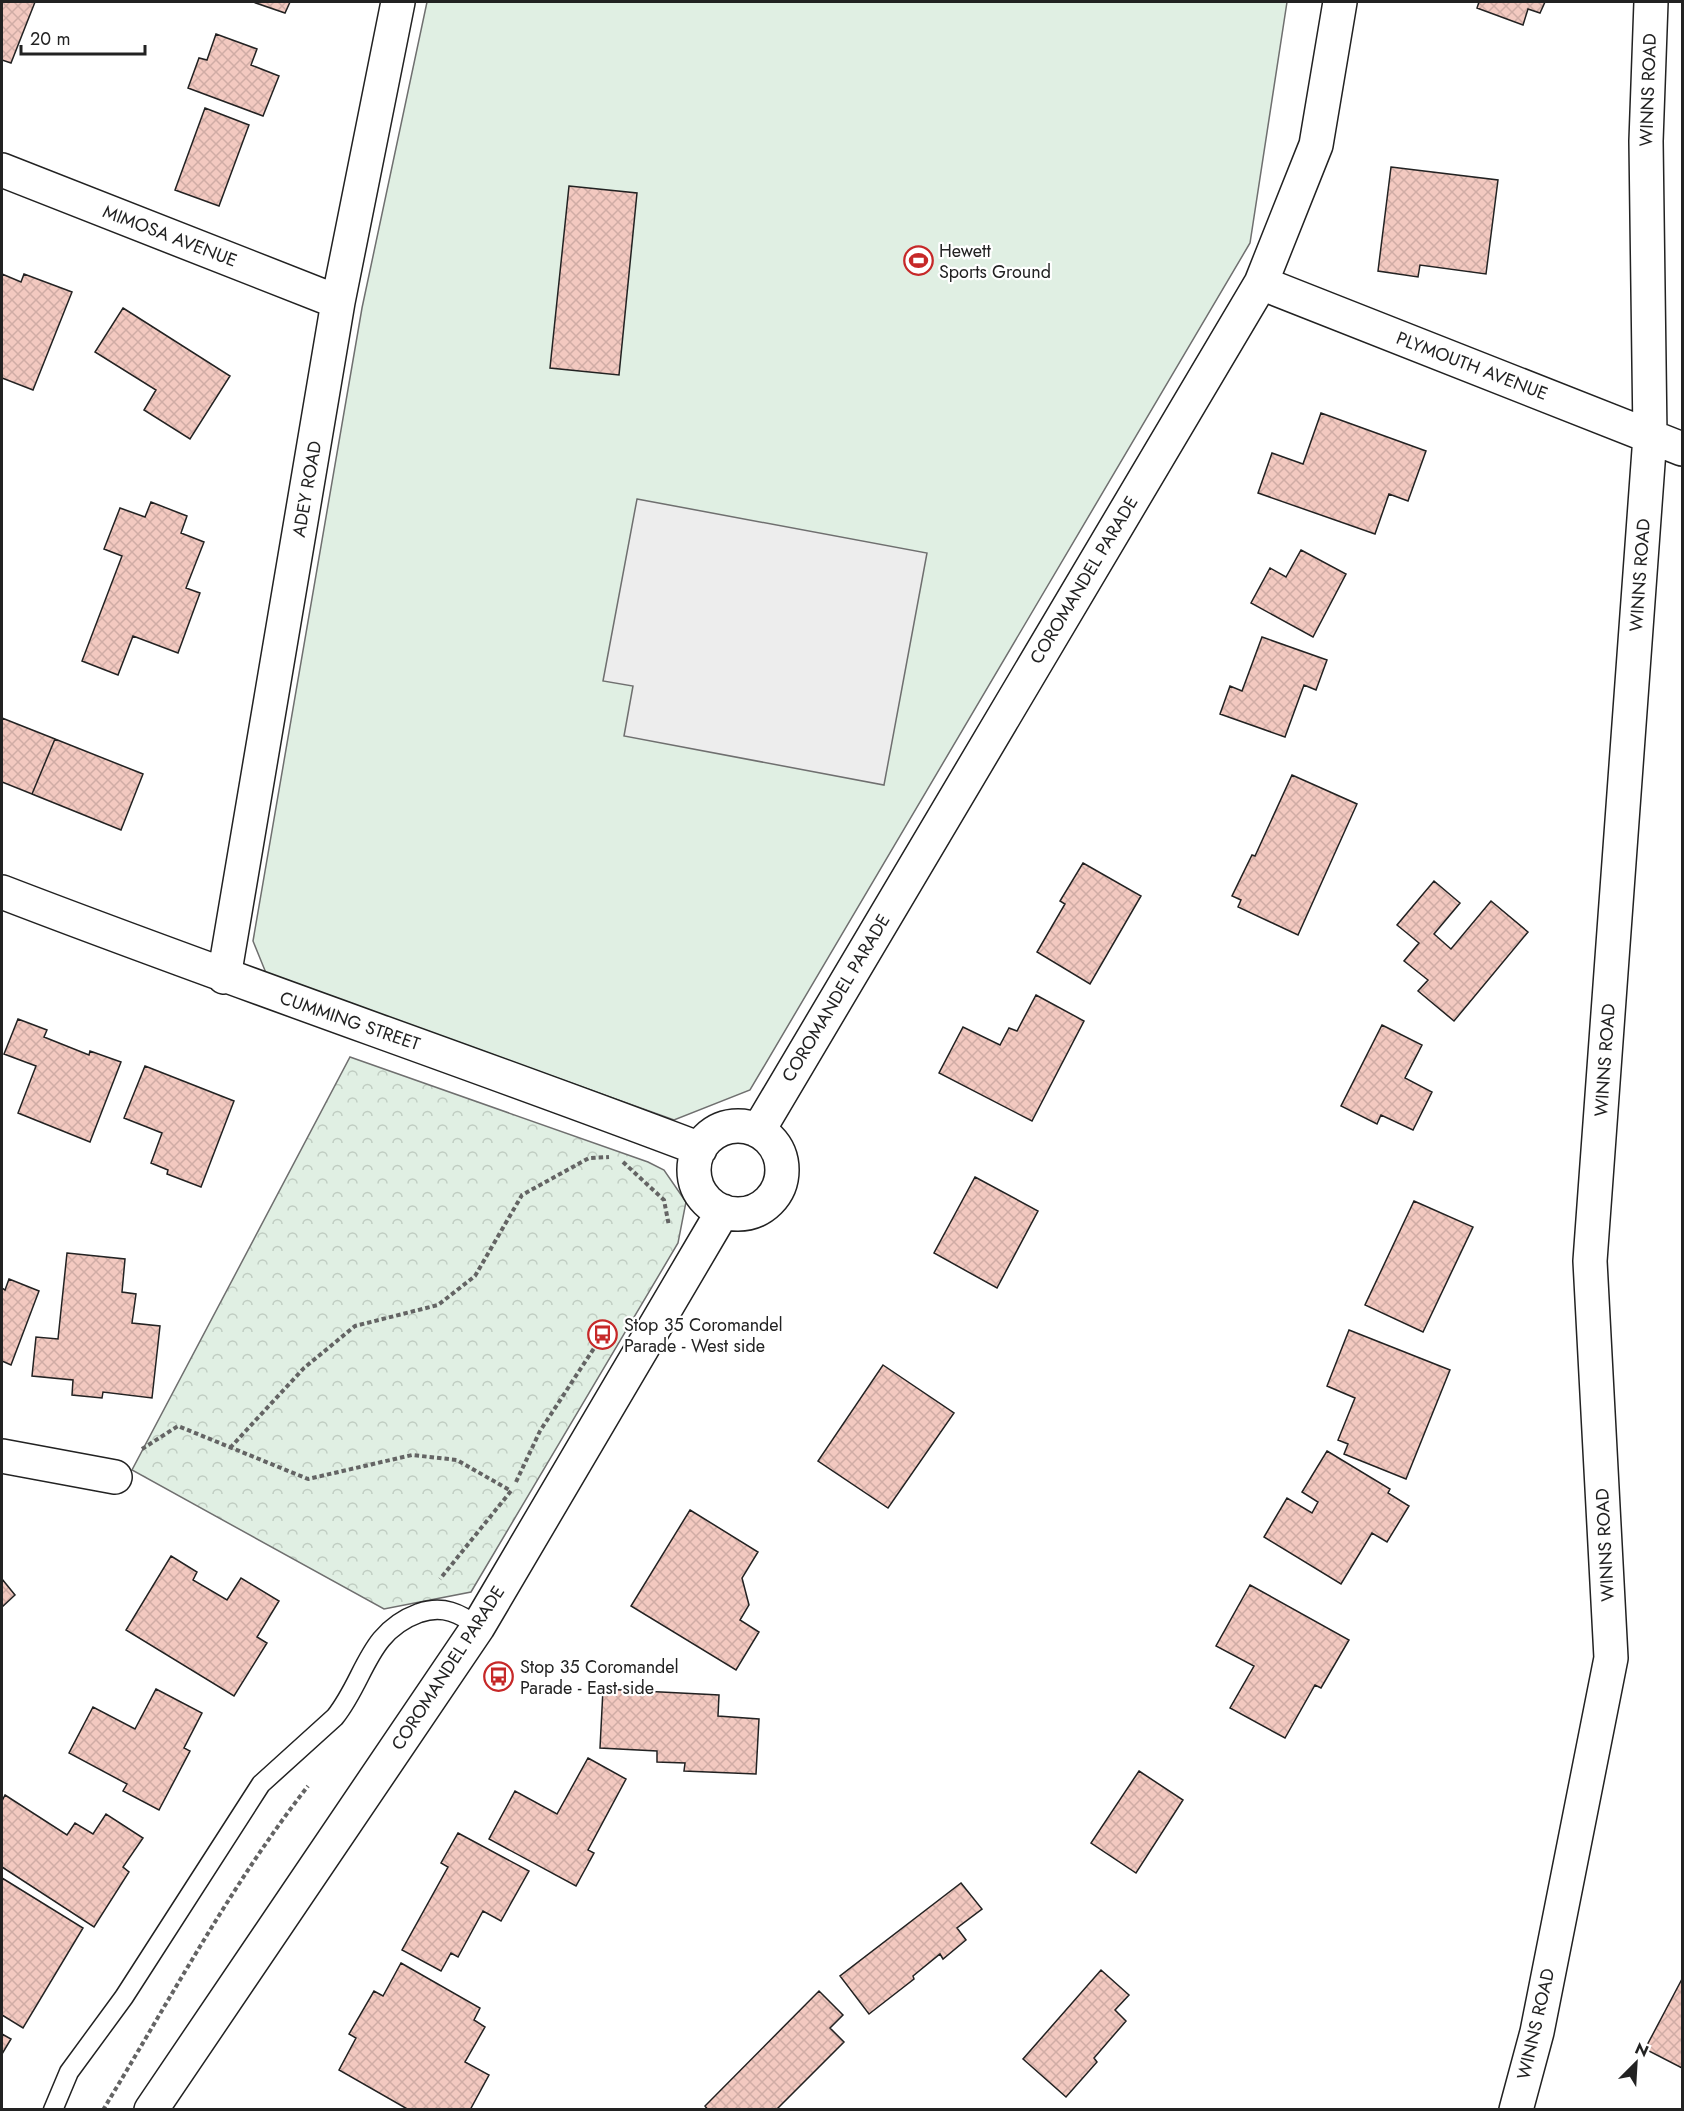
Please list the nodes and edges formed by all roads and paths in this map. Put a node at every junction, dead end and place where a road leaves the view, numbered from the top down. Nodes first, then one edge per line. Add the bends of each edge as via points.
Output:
1 (398, 2) edge
2 (1340, 2) edge
3 (1651, 2) edge
4 (2, 170) edge
5 (1261, 283) junction
6 (338, 302) junction
7 (1650, 436) junction
8 (1683, 449) edge
9 (2, 892) edge
10 (224, 977) junction
11 (758, 1131) junction
12 (700, 1149) junction
13 (723, 1211) junction
14 (670, 1231) dead end
15 (605, 1331) dead end
16 (231, 1448) junction
17 (2, 1456) edge
18 (124, 1466) joint
19 (511, 1491) junction
20 (436, 1584) dead end
21 (478, 1627) junction
22 (315, 1778) dead end
23 (53, 2109) edge
24 (103, 2109) edge
25 (151, 2109) edge
26 (1516, 2109) edge

1 - 6 street, ADEY ROAD
2 - 5 street, COROMANDEL PARADE via 1316,145
3 - 7 street, WINNS ROAD via 1646,141
4 - 6 street, MIMOSA AVENUE
5 - 7 street, PLYMOUTH AVENUE
5 - 11 street, COROMANDEL PARADE
6 - 10 street, ADEY ROAD
7 - 8 street, PLYMOUTH AVENUE
7 - 26 street, WINNS ROAD via 1590,1261 1611,1658 1537,2032
9 - 10 street, CUMMING STREET
10 - 12 street, CUMMING STREET via 482,1067
11 - 12 street via 731,1126 708,1138
11 - 13 street via 778,1152 782,1166 778,1188 765,1206 752,1212 737,1215
12 - 13 street via 695,1178 700,1192 709,1204
13 - 21 street, COROMANDEL PARADE
14 - 16 path via 664,1200 617,1157 589,1158 522,1195 475,1275 438,1305 355,1326 304,1368
15 - 19 path via 540,1431
16 - 18 path via 178,1426
16 - 19 path via 308,1479 412,1455 457,1460
17 - 18 street
19 - 20 path
21 - 23 lane via 460,1613 429,1610 399,1620 377,1643 335,1718 261,1784 124,1997 69,2072
21 - 25 street, COROMANDEL PARADE
22 - 24 path via 283,1818

